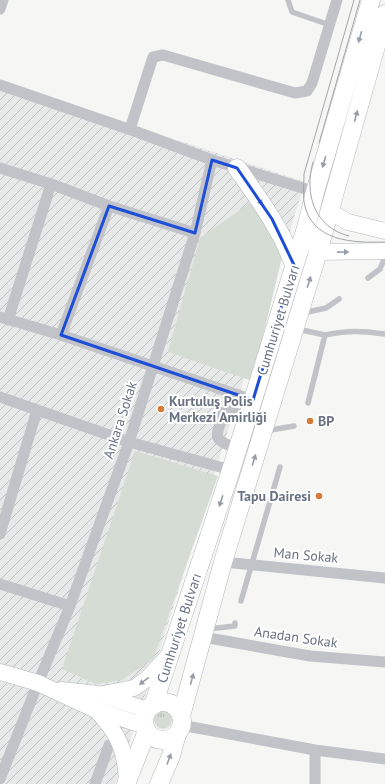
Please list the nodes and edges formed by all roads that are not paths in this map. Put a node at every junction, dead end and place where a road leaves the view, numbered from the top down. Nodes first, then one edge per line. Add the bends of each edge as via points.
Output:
1 (3, 0) edge
2 (288, 0) edge
3 (337, 0) edge
4 (372, 0) edge
5 (0, 9) edge
6 (385, 14) edge
7 (330, 25) junction
8 (0, 85) edge
9 (130, 129) junction
10 (212, 160) junction
11 (0, 168) edge
12 (237, 168) junction
13 (51, 184) junction
14 (315, 192) junction
15 (109, 206) junction
16 (329, 211) junction
17 (306, 228) junction
18 (385, 231) edge
19 (195, 233) junction
20 (385, 251) edge
21 (318, 252) junction
22 (385, 257) edge
23 (294, 265) junction
24 (368, 278) dead end
25 (339, 299) dead end
26 (4, 319) edge
27 (297, 321) junction
28 (385, 334) edge
29 (61, 335) junction
30 (325, 335) junction
31 (153, 366) junction
32 (0, 397) edge
33 (253, 400) junction
34 (308, 403) dead end
35 (36, 410) junction
36 (248, 418) junction
37 (294, 426) dead end
38 (263, 432) junction
39 (129, 442) junction
40 (238, 449) junction
41 (280, 467) dead end
42 (231, 470) junction
43 (0, 534) edge
44 (223, 562) junction
45 (251, 565) junction
46 (385, 578) edge
47 (0, 584) edge
48 (241, 601) dead end
49 (70, 606) junction
50 (235, 623) dead end
51 (204, 633) junction
52 (171, 653) junction
53 (385, 662) edge
54 (0, 672) edge
55 (38, 684) junction
56 (54, 690) junction
57 (98, 694) junction
58 (96, 710) junction
59 (148, 718) junction
60 (180, 725) junction
61 (109, 745) dead end
62 (315, 750) junction
63 (385, 759) edge
64 (0, 779) edge
65 (95, 784) edge
66 (126, 784) edge
67 (159, 784) edge
68 (315, 784) edge

1 - 5 street
2 - 7 lane via 292,12
3 - 7 street
4 -> 14 main road, Cumhuriyet Bulvarı
16 -> 6 main road, Cumhuriyet Bulvarı
7 - 9 street via 308,91 295,93 163,55 152,57
8 - 9 street
9 - 10 street
10 - 12 street
10 - 19 street, Ankara Sokak
11 - 13 street
12 - 14 street
12 -> 23 main road via 272,219
13 - 15 street
13 - 26 street
14 - 16 street
14 - 17 main road, Cumhuriyet Bulvarı
15 - 19 street
15 - 29 street
16 - 18 main road via 348,222
16 - 21 main road, Cumhuriyet Bulvarı
17 - 21 main road
17 - 23 main road, Cumhuriyet Bulvarı
19 - 31 street, Ankara Sokak
21 -> 20 main road
27 -> 21 main road, Cumhuriyet Bulvarı
22 - 24 lane via 380,269
23 - 33 main road, Cumhuriyet Bulvarı
25 - 27 lane
26 - 29 street
27 - 30 lane
27 - 38 main road, Cumhuriyet Bulvarı
28 - 30 lane via 344,331
29 - 31 street
30 - 34 lane
31 - 33 street
31 - 39 street, Ankara Sokak
32 - 35 street
33 - 36 main road, Cumhuriyet Bulvarı
35 - 39 street
35 - 43 street
36 - 40 main road, Cumhuriyet Bulvarı
36 - 40 street via 231,411 224,412 218,439
37 - 38 lane
44 -> 38 main road, Cumhuriyet Bulvarı
39 - 42 street
39 - 49 street, Ankara Sokak
40 - 42 main road, Cumhuriyet Bulvarı
41 - 45 lane
42 -> 52 main road, Cumhuriyet Bulvarı
44 - 45 street, Man Sokak
44 - 51 main road, Cumhuriyet Bulvarı
45 - 46 street, Man Sokak
45 - 48 lane
47 - 49 street
49 - 55 street, Ankara Sokak
50 - 51 lane via 235,626
51 - 53 street, Anadan Sokak via 310,656
60 -> 51 main road, Cumhuriyet Bulvarı
52 -> 57 main road via 147,679 134,688
52 - 59 main road, Cumhuriyet Bulvarı
54 - 55 main road
55 - 56 main road
55 - 64 street, Ankara Sokak
56 - 57 main road
56 - 58 main road
57 - 59 main road
58 - 59 main road
58 - 66 main road via 119,740 124,753
59 - 60 main road via 156,738 161,740 167,739
59 - 60 main road via 162,702 168,703 178,710
59 - 66 main road, Cumhuriyet Bulvarı
60 - 62 street
67 -> 60 main road, Cumhuriyet Bulvarı
61 - 65 street
62 - 63 street
62 - 68 street

